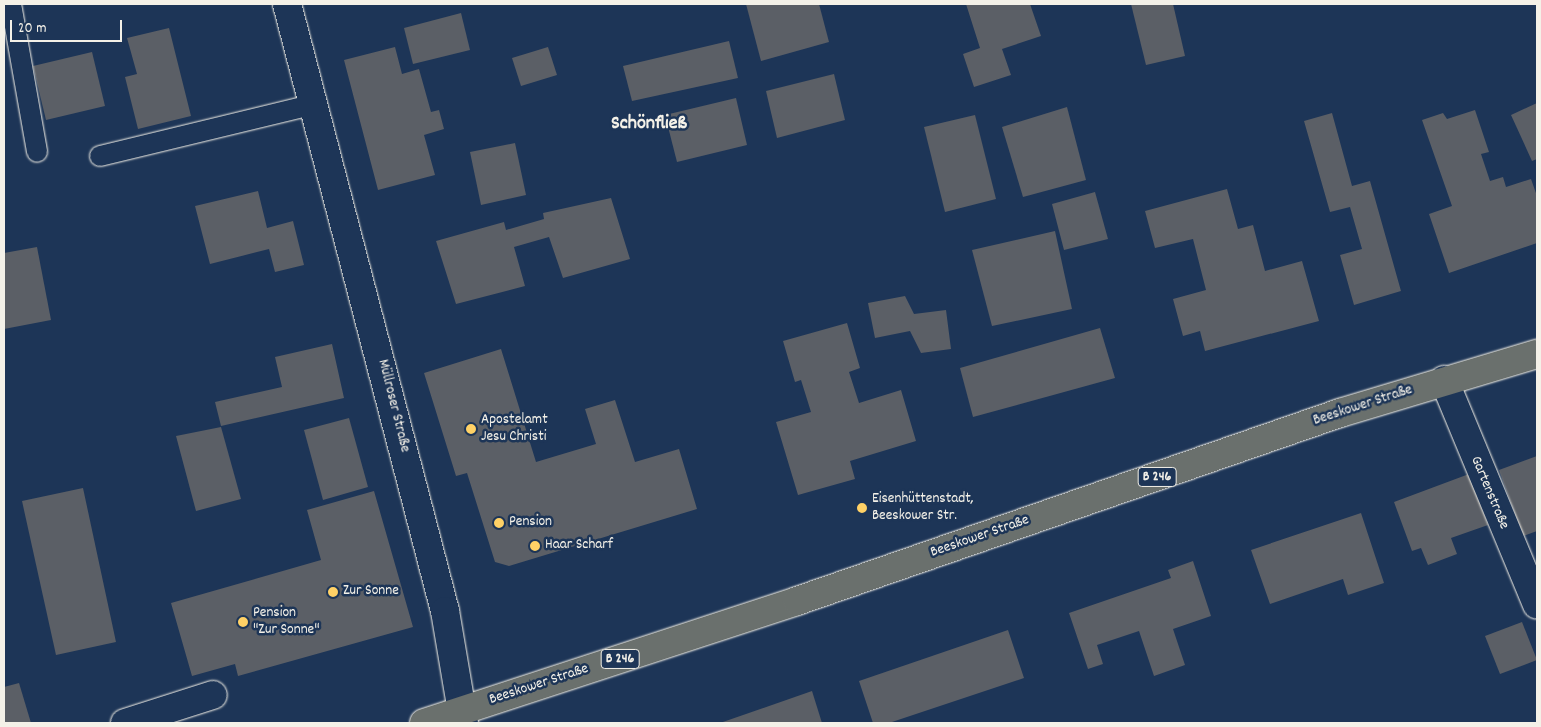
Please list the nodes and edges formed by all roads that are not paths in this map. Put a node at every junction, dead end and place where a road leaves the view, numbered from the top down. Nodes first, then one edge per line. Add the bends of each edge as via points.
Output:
1 (11, 4) edge
2 (287, 4) edge
3 (315, 104) junction
4 (37, 152) dead end
5 (100, 156) dead end
6 (1537, 354) edge
7 (1444, 380) junction
8 (1537, 605) edge
9 (213, 695) dead end
10 (462, 717) edge
11 (125, 723) edge
12 (424, 723) edge

1 - 4 lane
2 - 3 main road, Müllroser Straße
3 - 5 lane
3 - 10 main road, Müllroser Straße via 445,611
6 - 7 main road, Beeskower Straße / B 246
7 - 8 main road, Gartenstraße
7 - 10 main road, Beeskower Straße / B 246
9 - 11 main road
10 - 12 main road, Beeskower Straße / B 246

